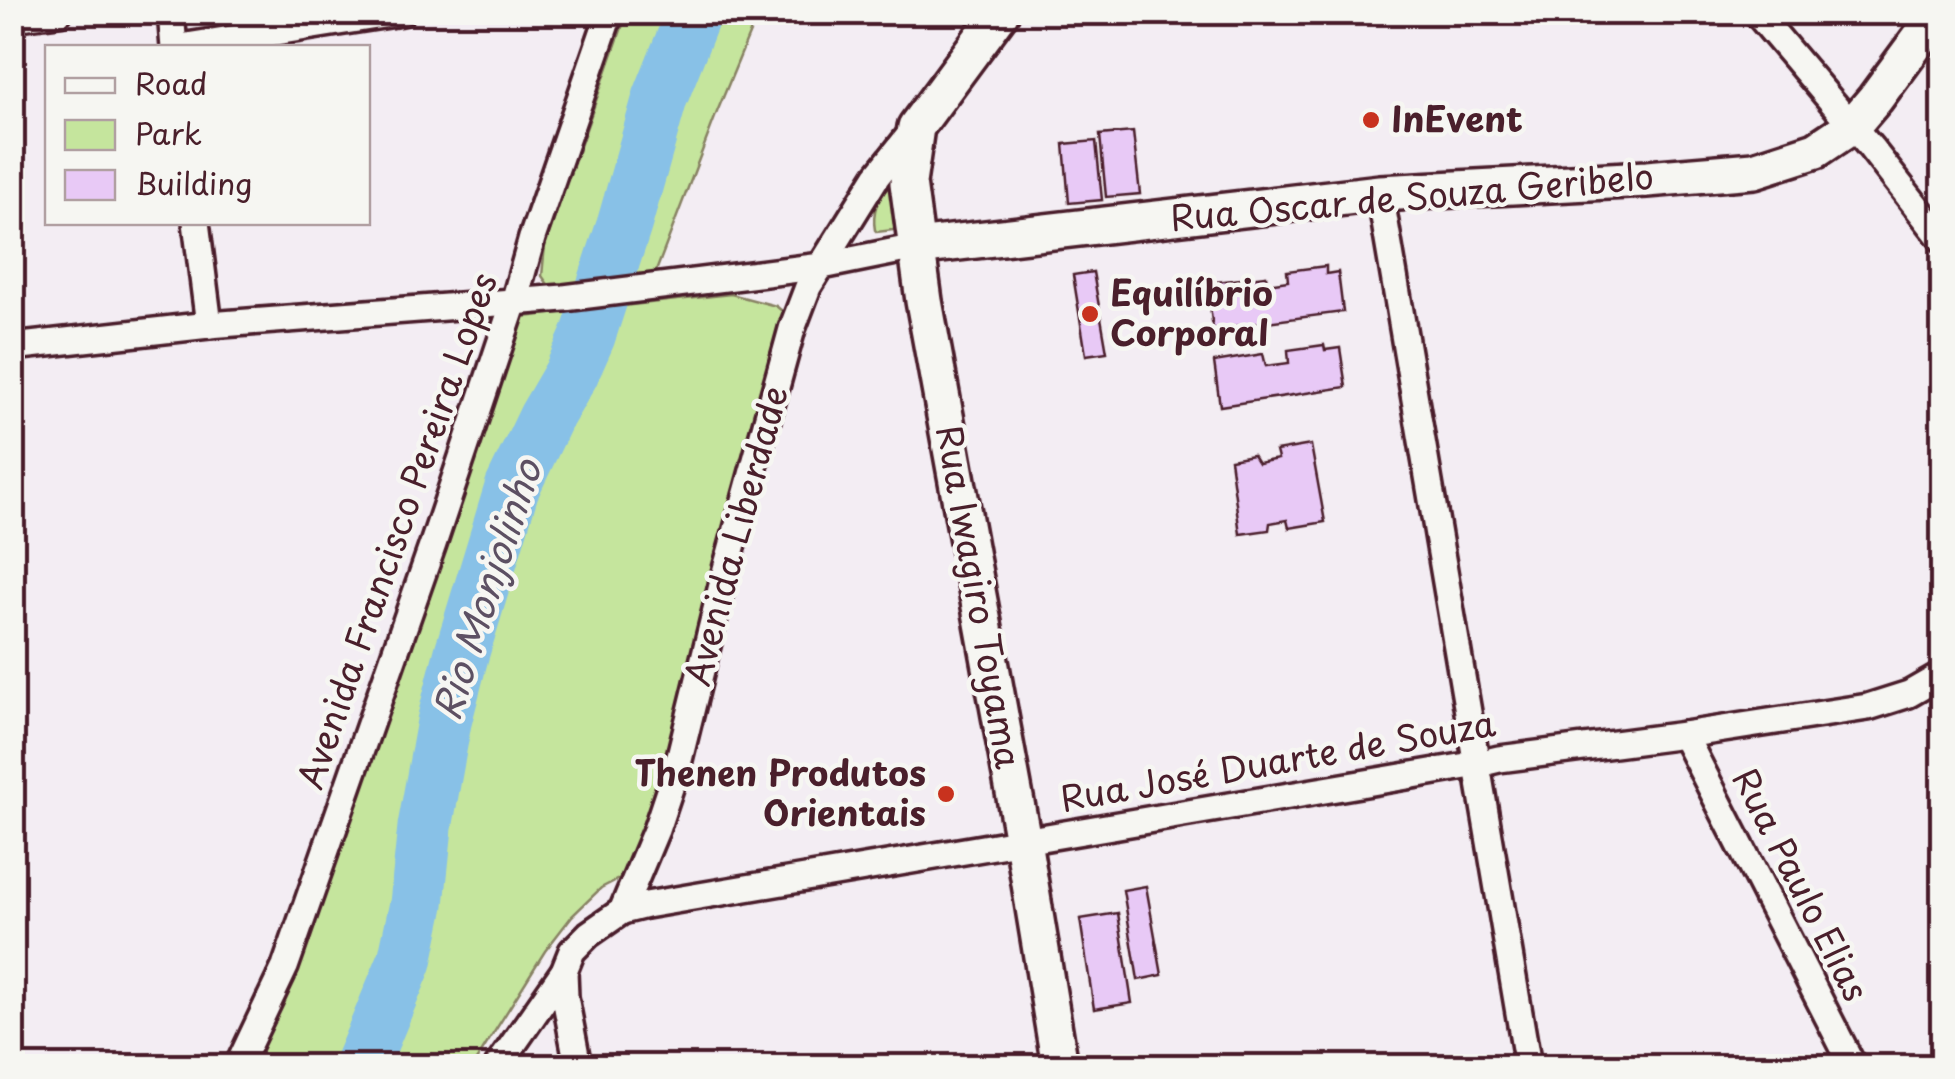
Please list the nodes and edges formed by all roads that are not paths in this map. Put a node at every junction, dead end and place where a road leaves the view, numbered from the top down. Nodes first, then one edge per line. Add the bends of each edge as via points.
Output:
1 (59, 12) edge
2 (171, 12) edge
3 (402, 12) edge
4 (610, 12) edge
5 (1001, 12) edge
6 (1756, 12) edge
7 (1939, 12) edge
8 (12, 18) edge
9 (174, 45) edge
10 (193, 45) edge
11 (1852, 126) junction
12 (916, 127) junction
13 (1380, 194) junction
14 (196, 225) edge
15 (1942, 239) edge
16 (916, 247) junction
17 (822, 266) junction
18 (514, 302) junction
19 (209, 325) junction
20 (12, 347) edge
21 (1942, 676) edge
22 (1684, 735) junction
23 (1478, 764) junction
24 (1024, 841) junction
25 (622, 912) junction
26 (564, 971) junction
27 (238, 1066) edge
28 (498, 1066) edge
29 (578, 1066) edge
30 (1060, 1066) edge
31 (1528, 1066) edge
32 (1854, 1066) edge

1 - 8 street
2 - 9 street
3 - 10 street
4 - 18 street, Avenida Francisco Pereira Lopes
5 - 12 street, Avenida Liberdade
6 - 11 street
7 - 11 street, Rua Oscar de Souza Geribelo
11 - 13 street, Rua Oscar de Souza Geribelo via 1816,150 1754,170
11 - 15 street
12 - 16 street, Rua Iwagiro Toyama via 908,183
12 - 17 street, Avenida Liberdade
13 - 16 street, Rua Oscar de Souza Geribelo
13 - 23 street
14 - 19 street
16 - 17 street, Rua Oscar de Souza Geribelo
16 - 24 street, Rua Iwagiro Toyama
17 - 18 street, Rua Oscar de Souza Geribelo
17 - 25 street, Avenida Liberdade via 792,328 678,764
18 - 19 street, Rua Oscar de Souza Geribelo
18 - 27 street, Avenida Francisco Pereira Lopes via 284,966
19 - 20 street, Rua Oscar de Souza Geribelo
21 - 22 street, Rua José Duarte de Souza via 1890,702
22 - 23 street, Rua José Duarte de Souza
22 - 32 street, Rua Paulo Elias
23 - 24 street, Rua José Duarte de Souza
23 - 31 street
24 - 25 street, Rua José Duarte de Souza
24 - 30 street, Rua Iwagiro Toyama
25 - 26 street via 572,951
26 - 28 street
26 - 29 street

